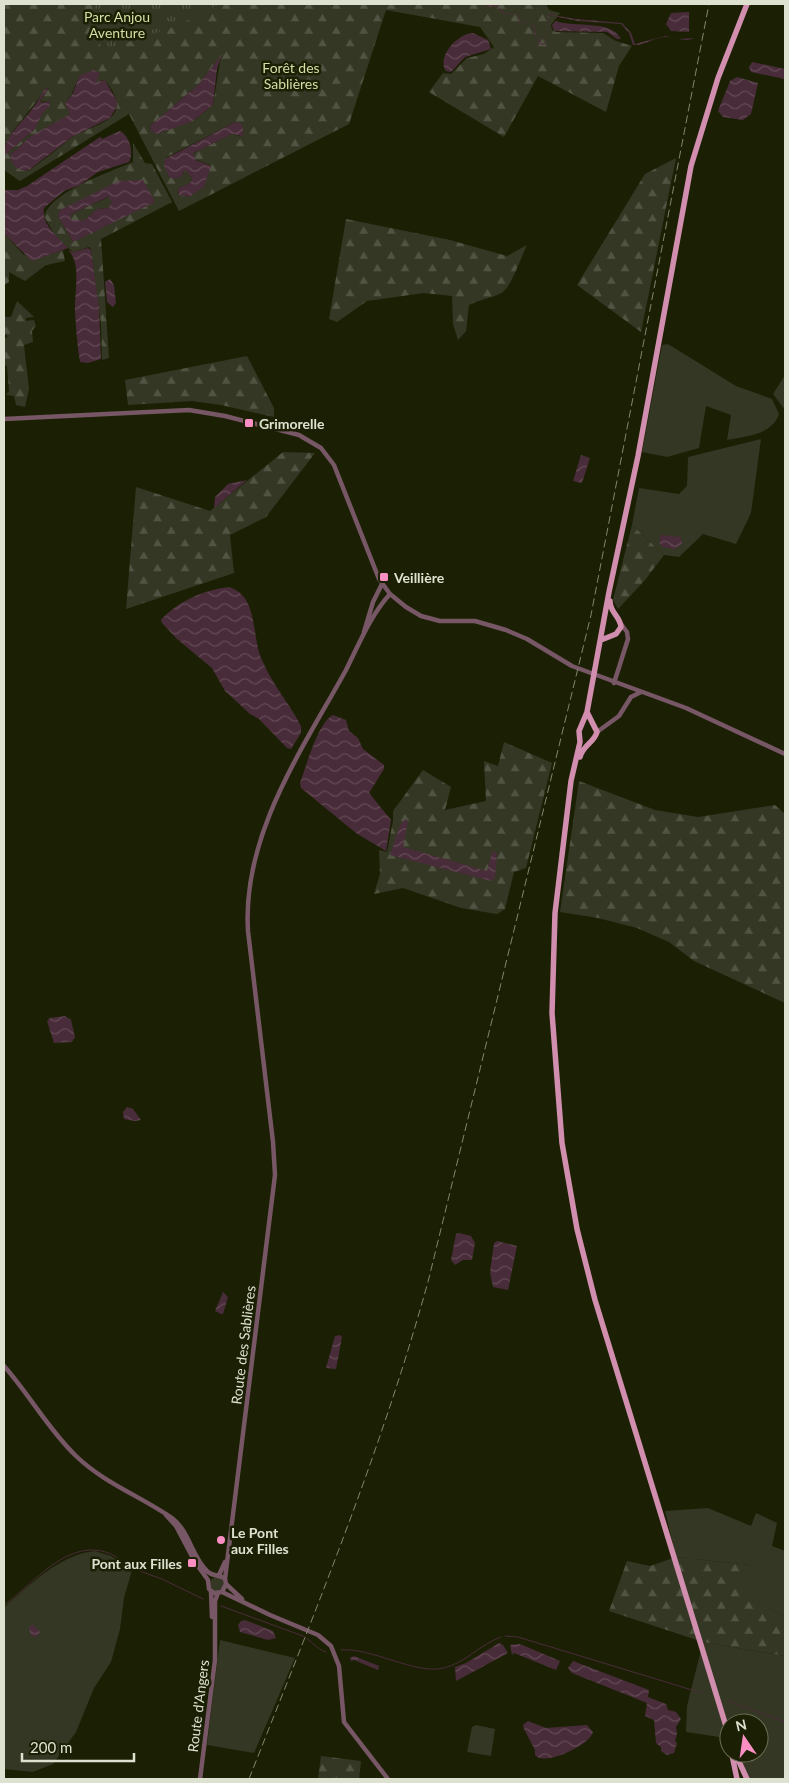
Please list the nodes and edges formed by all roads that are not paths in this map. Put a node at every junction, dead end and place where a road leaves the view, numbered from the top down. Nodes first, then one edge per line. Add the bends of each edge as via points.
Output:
1 (747, 4) edge
2 (4, 419) edge
3 (619, 550) junction
4 (383, 586) junction
5 (390, 594) junction
6 (616, 617) junction
7 (604, 623) junction
8 (621, 624) junction
9 (613, 634) junction
10 (363, 636) junction
11 (601, 640) junction
12 (626, 641) junction
13 (614, 683) junction
14 (623, 686) junction
15 (641, 692) junction
16 (631, 697) junction
17 (587, 712) junction
18 (593, 725) junction
19 (582, 726) junction
20 (603, 726) junction
21 (597, 732) junction
22 (580, 736) junction
23 (590, 741) junction
24 (785, 754) edge
25 (569, 796) junction
26 (4, 1366) edge
27 (166, 1515) junction
28 (228, 1551) junction
29 (217, 1575) junction
30 (208, 1580) junction
31 (225, 1582) junction
32 (211, 1592) junction
33 (220, 1592) junction
34 (251, 1606) junction
35 (216, 1636) junction
36 (721, 1713) edge
37 (735, 1763) edge
38 (739, 1763) edge
39 (200, 1779) edge
40 (388, 1779) edge
41 (737, 1779) edge
42 (747, 1779) edge

1 - 3 main road via 718,78 691,166
2 - 4 street via 205,412 278,428 315,443 334,465
3 - 6 main road via 610,602
3 - 7 main road
4 - 5 street
4 - 10 street via 373,602
5 - 10 street
5 - 13 street via 410,610 434,620 475,621 506,630 572,666
6 - 7 main road via 610,617
6 - 8 main road
7 - 9 main road via 605,631
7 - 11 main road
8 - 9 main road via 620,630
8 - 12 street via 627,632
9 - 11 main road
9 - 12 street
10 - 28 street, Route des Sablières via 283,784 252,872 248,931 273,1142 274,1186
11 - 17 main road
12 - 13 street
13 - 14 street
14 - 15 street
14 - 16 street
15 - 16 street
15 - 24 street via 686,708
16 - 20 street via 619,716
17 - 18 main road
17 - 19 main road
18 - 19 main road
18 - 20 street
18 - 21 main road
19 - 22 main road
20 - 21 street
21 - 23 main road
22 - 23 main road
22 - 25 main road
23 - 25 main road via 582,751
25 - 36 main road via 556,901 552,985 558,1110 567,1176 595,1300
26 - 27 street via 80,1460 104,1479
27 - 29 street via 181,1527 201,1563
27 - 30 street
28 - 29 street, Route des Sablières
28 - 31 street, Route des Sablières
29 - 30 street
29 - 31 street
30 - 32 street
31 - 33 street
31 - 34 street
32 - 33 street
32 - 35 street, Route d'Angers
33 - 34 street
33 - 35 street, Route d'Angers via 215,1602
34 - 40 street via 318,1635 331,1646 339,1666 344,1722
35 - 39 street, Route d'Angers
37 - 41 main road
38 - 42 main road

